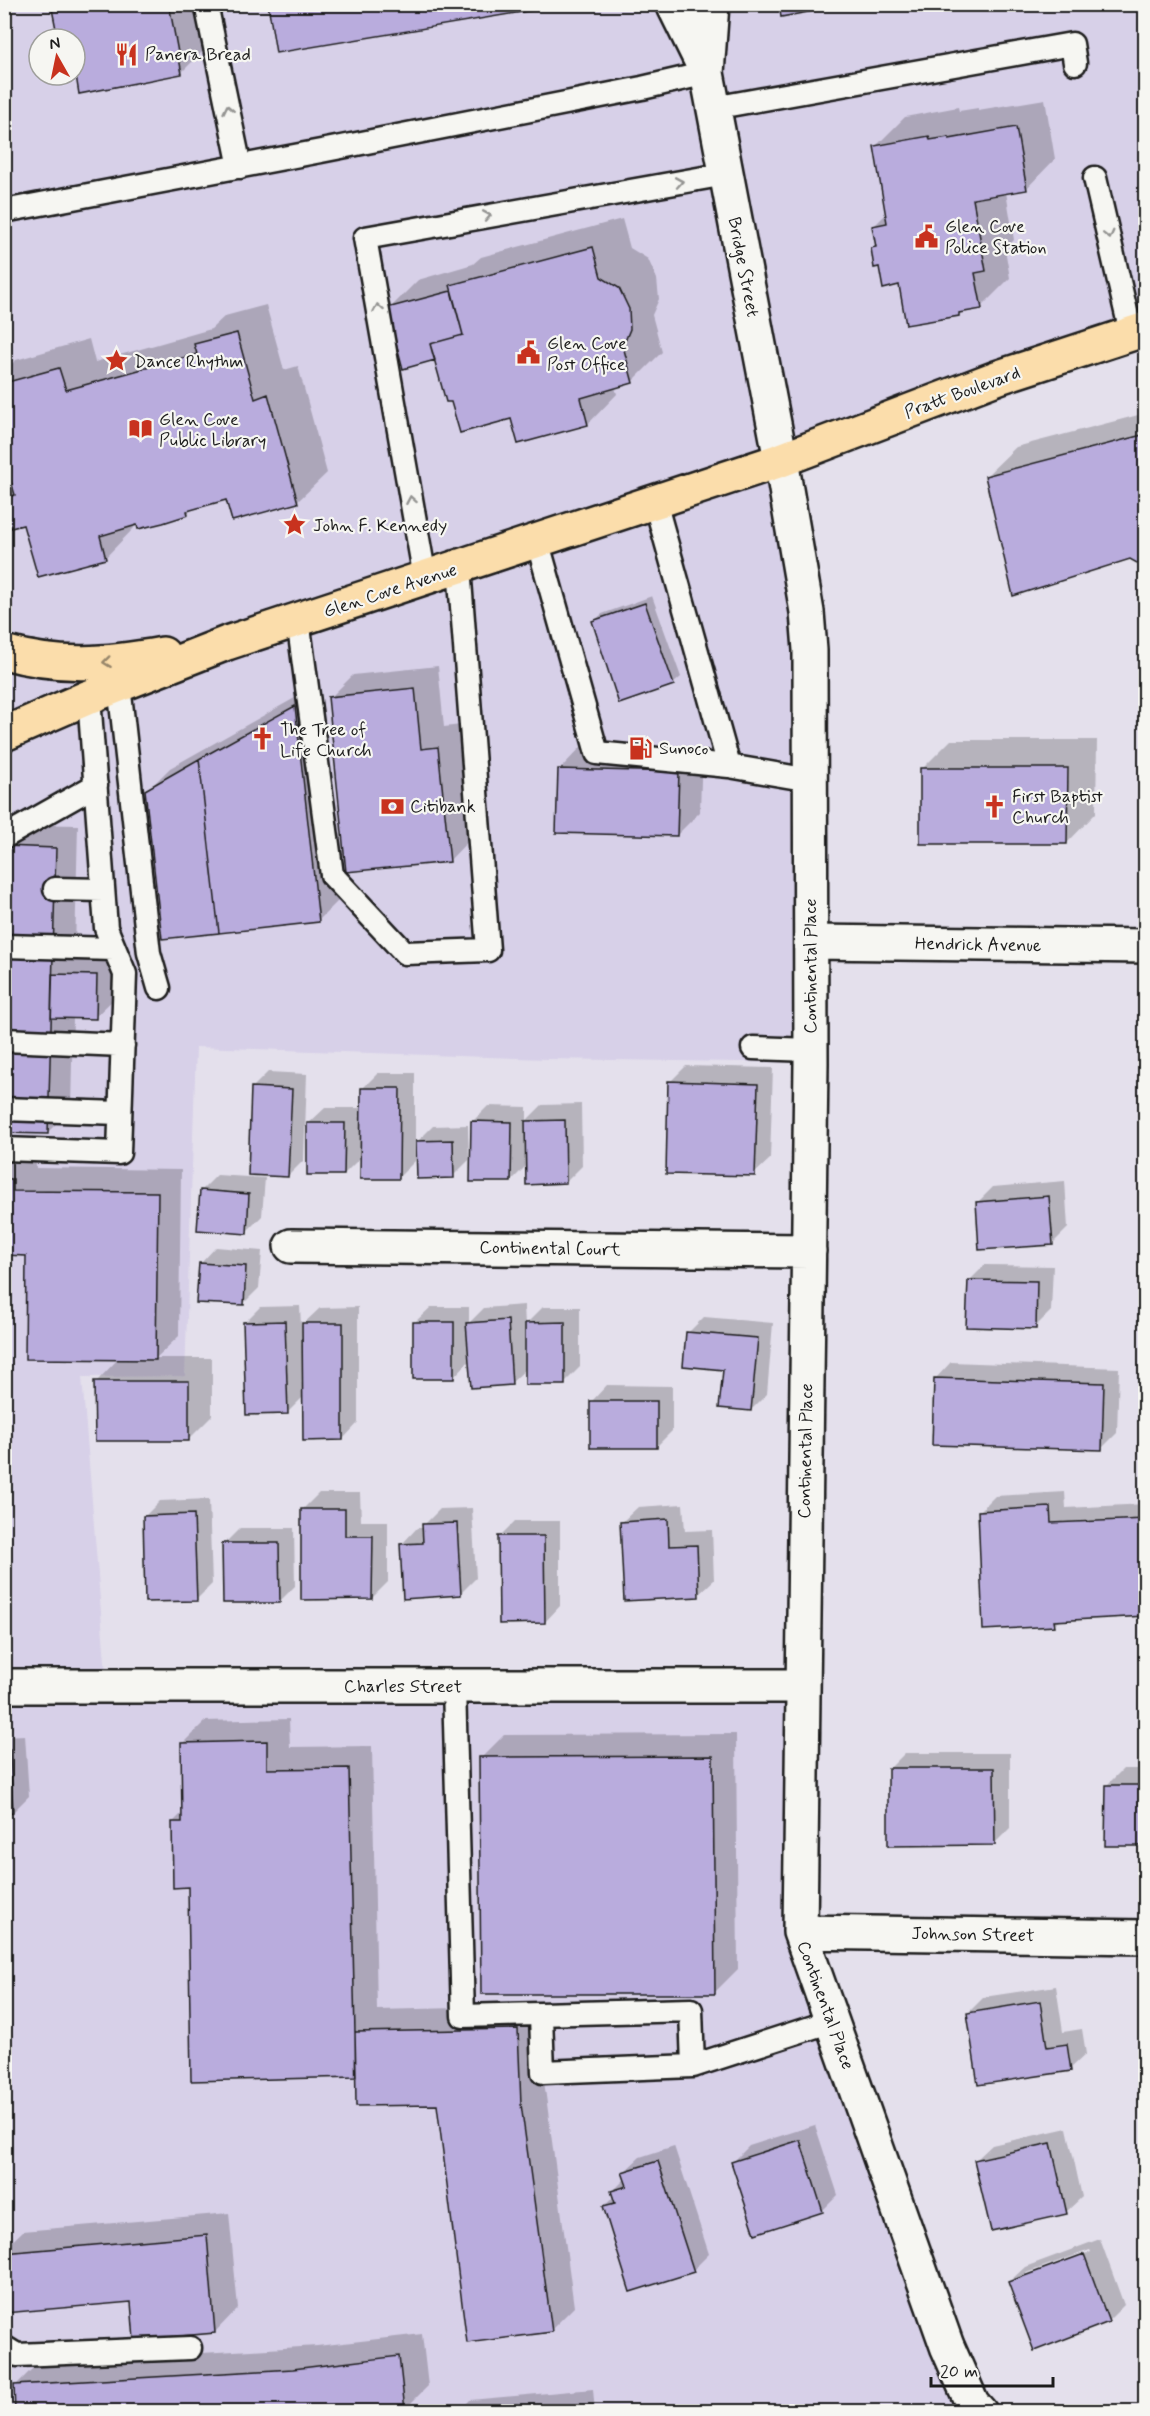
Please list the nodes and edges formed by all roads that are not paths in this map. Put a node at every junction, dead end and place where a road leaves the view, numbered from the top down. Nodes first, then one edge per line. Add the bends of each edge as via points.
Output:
1 (206, 4) edge
2 (673, 4) edge
3 (712, 4) edge
4 (1075, 63) dead end
5 (707, 73) junction
6 (713, 108) junction
7 (240, 167) junction
8 (726, 174) junction
9 (1095, 178) dead end
10 (4, 210) edge
11 (1138, 331) edge
12 (781, 460) junction
13 (655, 502) junction
14 (537, 540) junction
15 (459, 567) junction
16 (425, 578) junction
17 (298, 620) junction
18 (227, 643) junction
19 (4, 652) edge
20 (118, 685) junction
21 (89, 697) junction
22 (4, 734) edge
23 (729, 766) junction
24 (810, 780) junction
25 (96, 784) junction
26 (4, 837) edge
27 (55, 889) dead end
28 (103, 890) junction
29 (811, 942) junction
30 (4, 946) edge
31 (1146, 946) edge
32 (114, 949) junction
33 (159, 988) dead end
34 (4, 1040) edge
35 (123, 1045) junction
36 (753, 1048) dead end
37 (810, 1050) junction
38 (4, 1109) edge
39 (119, 1113) junction
40 (4, 1149) edge
41 (291, 1246) dead end
42 (808, 1251) junction
43 (4, 1686) edge
44 (454, 1686) junction
45 (802, 1686) junction
46 (800, 1932) junction
47 (1146, 1937) edge
48 (541, 2016) junction
49 (832, 2021) junction
50 (693, 2066) junction
51 (4, 2347) edge
52 (190, 2348) dead end
53 (980, 2412) edge

7 -> 1 lane
2 - 5 street, Bridge Street
3 - 5 street, Bridge Street
4 - 6 lane via 1072,44
5 - 6 street, Bridge Street
5 - 7 lane
6 - 8 street, Bridge Street
7 - 10 lane
8 - 12 street, Bridge Street
16 -> 8 lane via 365,238
9 -> 11 lane
11 - 12 main road, Pratt Boulevard via 999,377
12 - 13 main road, Glen Cove Avenue
12 - 24 street, Continental Place via 807,612
13 - 14 main road, Glen Cove Avenue
13 - 23 lane
14 - 15 main road, Glen Cove Avenue
14 - 23 lane via 597,753
15 - 16 main road, Glen Cove Avenue
15 - 17 lane via 488,950 405,953 332,875
16 - 17 main road, Glen Cove Avenue
17 - 18 main road, Glen Cove Avenue
18 -> 19 main road via 88,664 33,660
18 - 20 main road, Glen Cove Avenue
20 - 21 main road, Glen Cove Avenue
20 - 33 lane via 149,953
21 - 22 main road, Glen Cove Avenue
21 - 25 lane
23 - 24 lane
24 - 29 street, Continental Place
25 - 26 lane
25 - 28 lane
27 - 28 lane
28 - 32 lane via 106,928
29 - 31 street, Hendrick Avenue
29 - 37 street, Continental Place
30 - 32 lane
32 - 35 lane via 125,974
34 - 35 lane
35 - 39 lane
36 - 37 lane
37 - 42 street, Continental Place
38 - 39 lane
39 - 40 lane via 119,1153
41 - 42 street, Continental Court
42 - 45 street, Continental Place
43 - 44 street, Charles Street
44 - 45 street, Charles Street
44 - 48 lane via 463,2016
45 - 46 street, Continental Place
46 - 47 street, Johnson Street
46 - 49 street, Continental Place
48 - 50 lane via 691,2010
48 - 50 lane via 543,2072
49 - 50 lane
49 - 53 street, Continental Place via 947,2346 972,2403
51 - 52 lane via 17,2355

